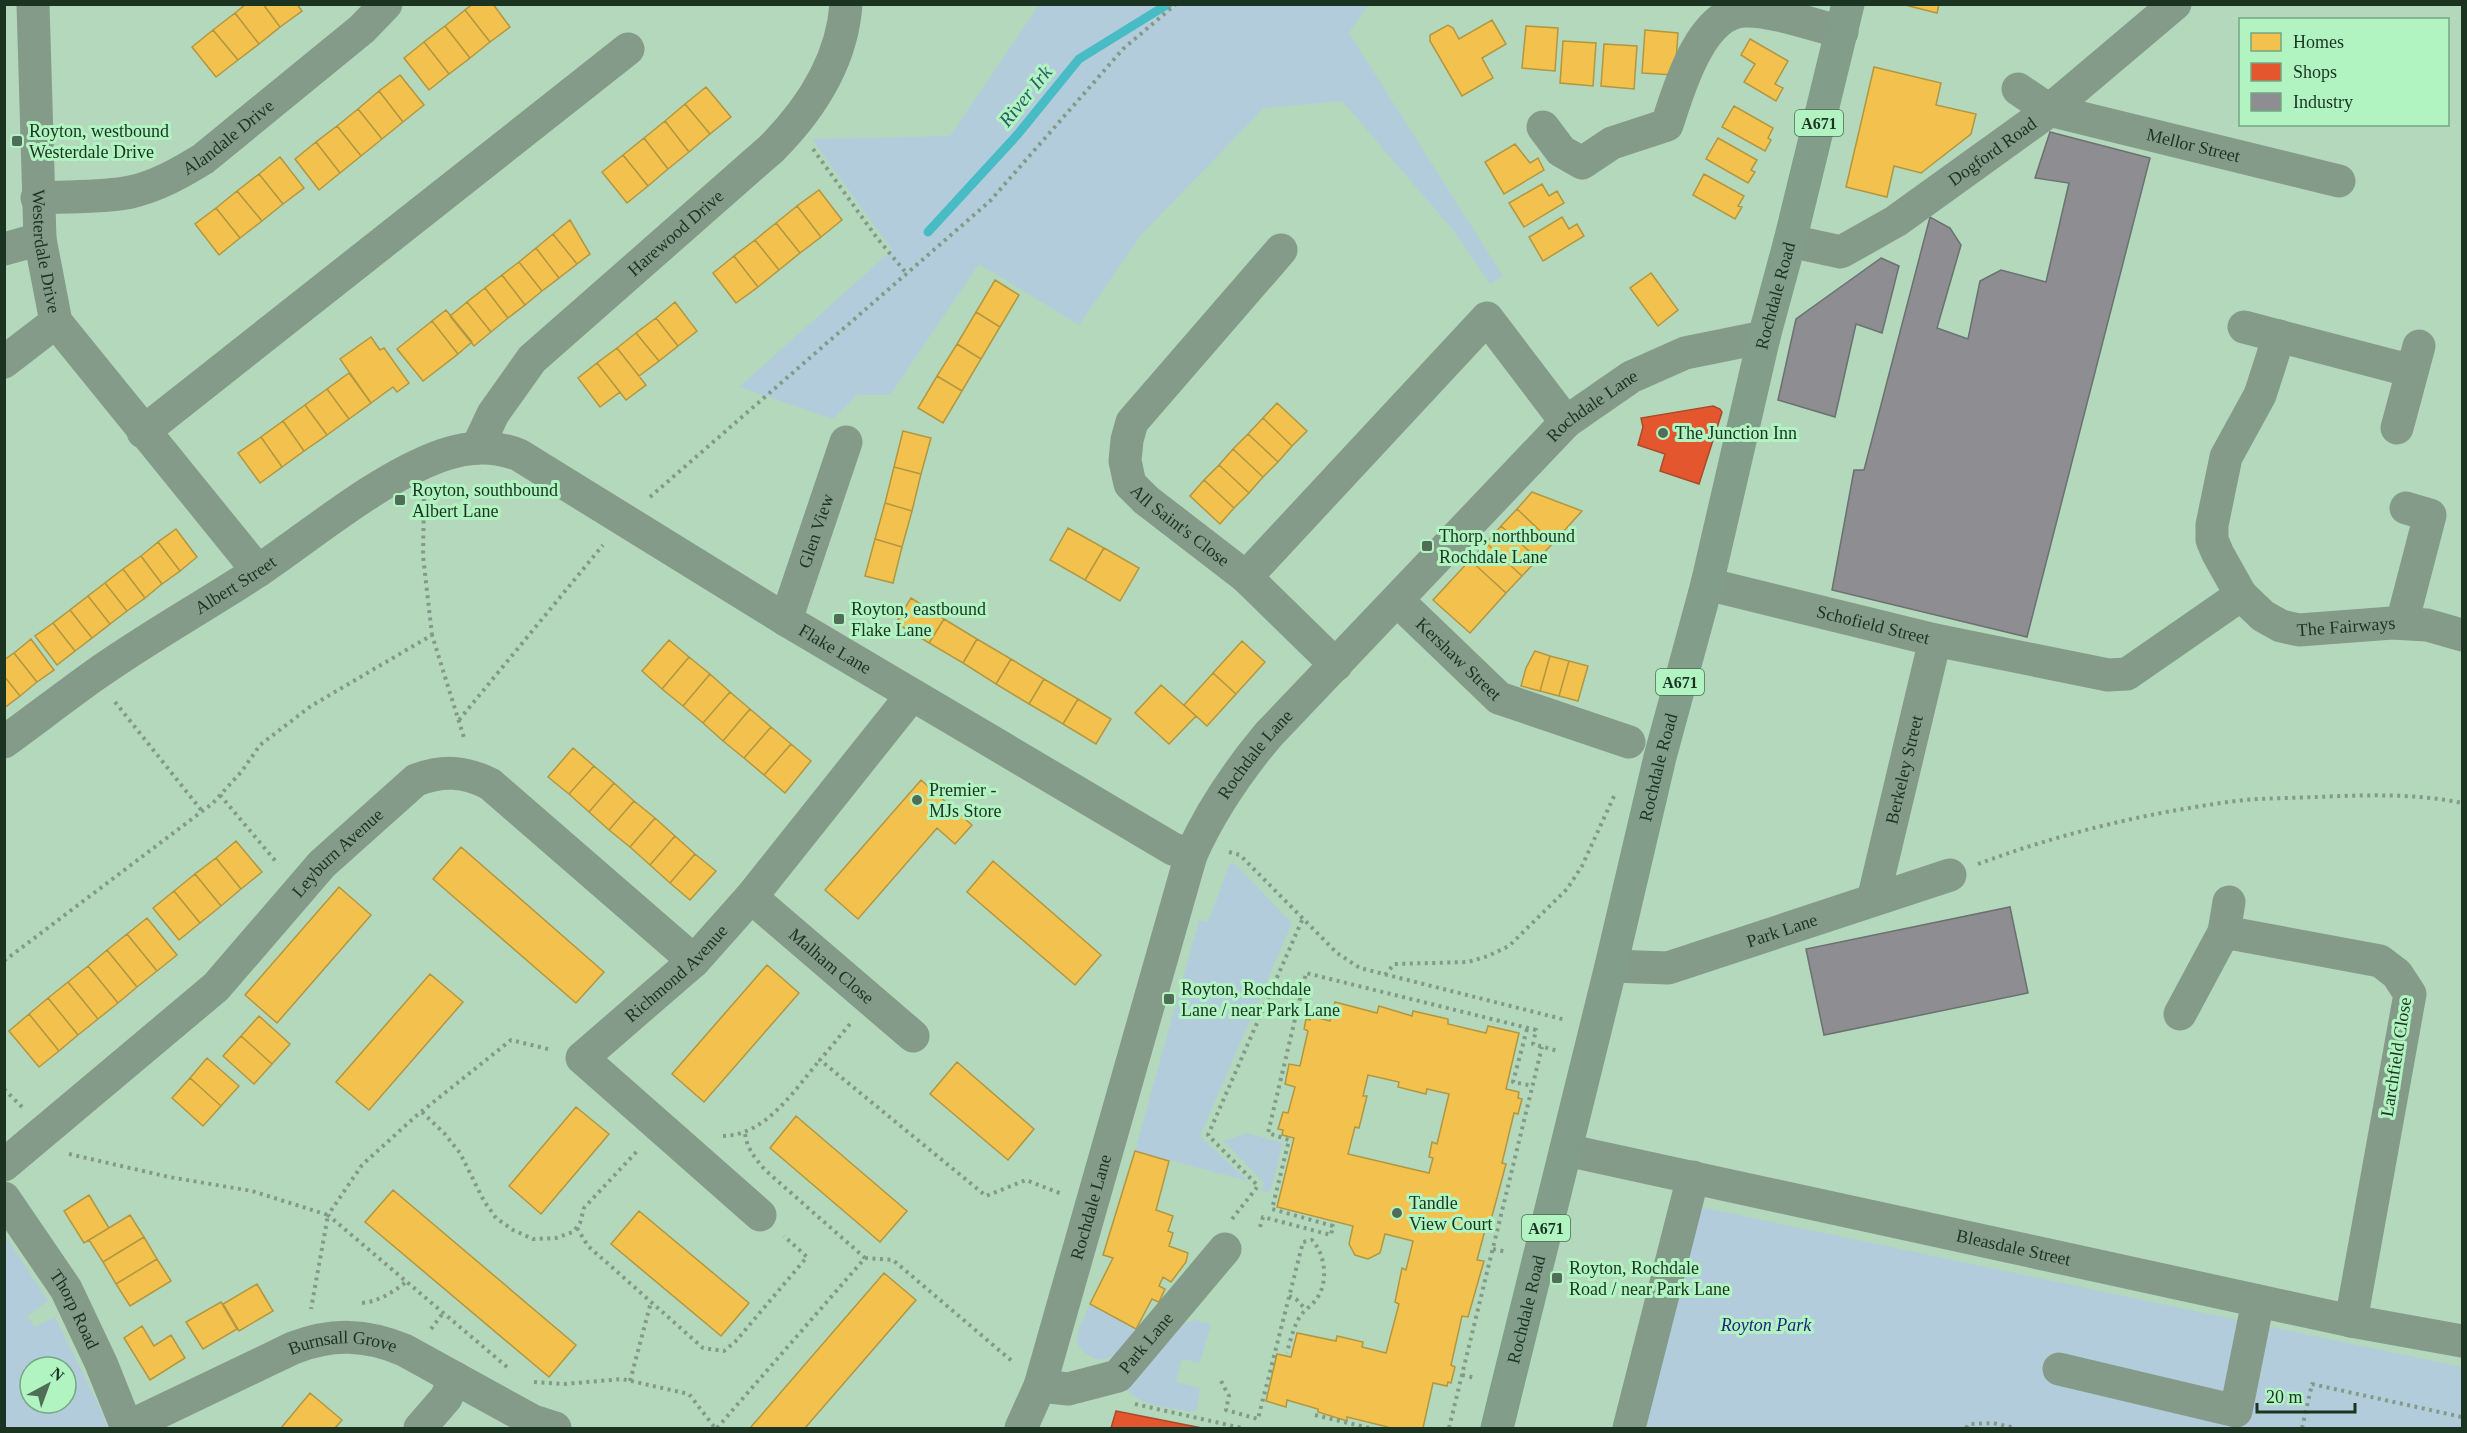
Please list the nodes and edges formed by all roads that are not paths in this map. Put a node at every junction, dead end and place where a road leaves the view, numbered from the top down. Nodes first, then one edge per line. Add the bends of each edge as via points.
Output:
1 (386, 4) edge
2 (846, 4) edge
3 (2175, 4) edge
4 (35, 6) edge
5 (1845, 18) edge
6 (628, 49) dead end
7 (2018, 90) dead end
8 (2049, 111) junction
9 (1543, 127) dead end
10 (2339, 181) dead end
11 (37, 198) junction
12 (40, 239) junction
13 (1790, 240) junction
14 (4, 249) edge
15 (1281, 250) dead end
16 (56, 322) junction
17 (2244, 327) dead end
18 (2279, 336) junction
19 (1764, 337) junction
20 (4, 362) edge
21 (1566, 422) junction
22 (2397, 428) dead end
23 (143, 432) junction
24 (846, 442) dead end
25 (477, 448) junction
26 (2406, 508) dead end
27 (258, 571) junction
28 (1246, 577) junction
29 (1707, 584) junction
30 (2241, 595) junction
31 (1398, 601) junction
32 (786, 620) junction
33 (2402, 623) junction
34 (2463, 635) edge
35 (1935, 640) junction
36 (1336, 665) junction
37 (912, 695) junction
38 (4, 742) edge
39 (1629, 742) dead end
40 (1191, 855) junction
41 (1950, 875) road end
42 (751, 897) junction
43 (1873, 900) junction
44 (694, 961) junction
45 (1611, 966) junction
46 (2180, 1014) dead end
47 (913, 1036) dead end
48 (1566, 1150) junction
49 (4, 1165) edge
50 (1693, 1177) junction
51 (4, 1198) edge
52 (760, 1215) road end
53 (1225, 1238) road end
54 (2258, 1301) junction
55 (2351, 1321) junction
56 (2463, 1341) edge
57 (2059, 1369) dead end
58 (455, 1378) junction
59 (1041, 1386) junction
60 (127, 1428) edge
61 (420, 1428) edge
62 (555, 1428) edge
63 (1021, 1428) edge
64 (1497, 1428) edge
65 (1629, 1428) edge

1 - 11 street, Alandale Drive via 362,28 181,173 129,192
2 - 25 street, Harewood Drive via 831,66 794,125 532,359 493,414
3 - 8 street, Dogford Road
4 - 11 street, Westerdale Drive
5 - 9 street via 1745,10 1717,20 1687,64 1667,125 1612,143 1582,163 1562,151
5 - 13 main road, Rochdale Road / A671
6 - 23 street
7 - 8 street
8 - 10 street, Mellor Street
8 - 13 street, Dogford Road via 1896,221 1841,252
11 - 12 street, Westerdale Drive
12 - 14 street
12 - 16 street, Westerdale Drive
13 - 19 main road, Rochdale Road / A671
15 - 28 street, All Saint's Close via 1132,422 1127,440 1125,461 1130,484
16 - 20 street
16 - 23 street, Westerdale Drive
17 - 18 street
18 - 22 street via 2319,346 2416,358
18 - 30 street, The Fairways via 2260,395 2226,457 2212,525 2217,554
19 - 21 street, Rochdale Lane via 1686,353 1631,377
19 - 29 main road, Rochdale Road / A671
21 - 28 street via 1487,318
21 - 31 street, Rochdale Lane
23 - 27 street, Westerdale Drive
24 - 32 street, Glen View
25 - 27 street, Albert Street via 445,454 414,467
25 - 32 street, Flake Lane via 500,448 519,455
26 - 33 street via 2430,514
27 - 38 street, Albert Street via 94,676
28 - 36 street, All Saint's Close
29 - 35 street, Schofield Street
29 - 45 main road, Rochdale Road / A671 via 1660,757
30 - 33 street, The Fairways via 2263,616 2299,630
30 - 35 street, Schofield Street via 2127,674 2108,675
31 - 36 street, Rochdale Lane
31 - 39 street, Kershaw Street via 1499,698
32 - 37 street, Flake Lane
33 - 34 street, The Fairways
35 - 43 street, Berkeley Street
36 - 40 street, Rochdale Lane via 1240,768 1203,827
37 - 40 street, Flake Lane via 1173,849
37 - 42 street, Richmond Avenue
40 - 59 street, Rochdale Lane
41 - 43 street, Park Lane
42 - 44 street, Richmond Avenue
42 - 47 street, Malham Close
43 - 45 street, Park Lane via 1668,968
44 - 49 street, Leyburn Avenue via 490,784 460,772 416,780 322,864 216,987
44 - 52 street, Richmond Avenue via 582,1058
45 - 48 main road, Rochdale Road / A671
46 - 55 street, Larchfield Close via 2226,917 2380,961 2397,974 2410,994
48 - 50 street, Bleasdale Street
48 - 64 main road, Rochdale Road / A671
50 - 54 street, Bleasdale Street
50 - 65 street
51 - 60 street, Thorp Road via 66,1289
53 - 59 street, Park Lane via 1118,1376 1068,1389
54 - 55 street, Bleasdale Street
54 - 57 street via 2236,1411
55 - 56 street, Bleasdale Street
58 - 60 street, Burnsall Grove via 386,1342 347,1336 311,1342
58 - 61 street via 446,1398
58 - 62 street, Burnsall Grove via 533,1421
59 - 63 street, Rochdale Lane

